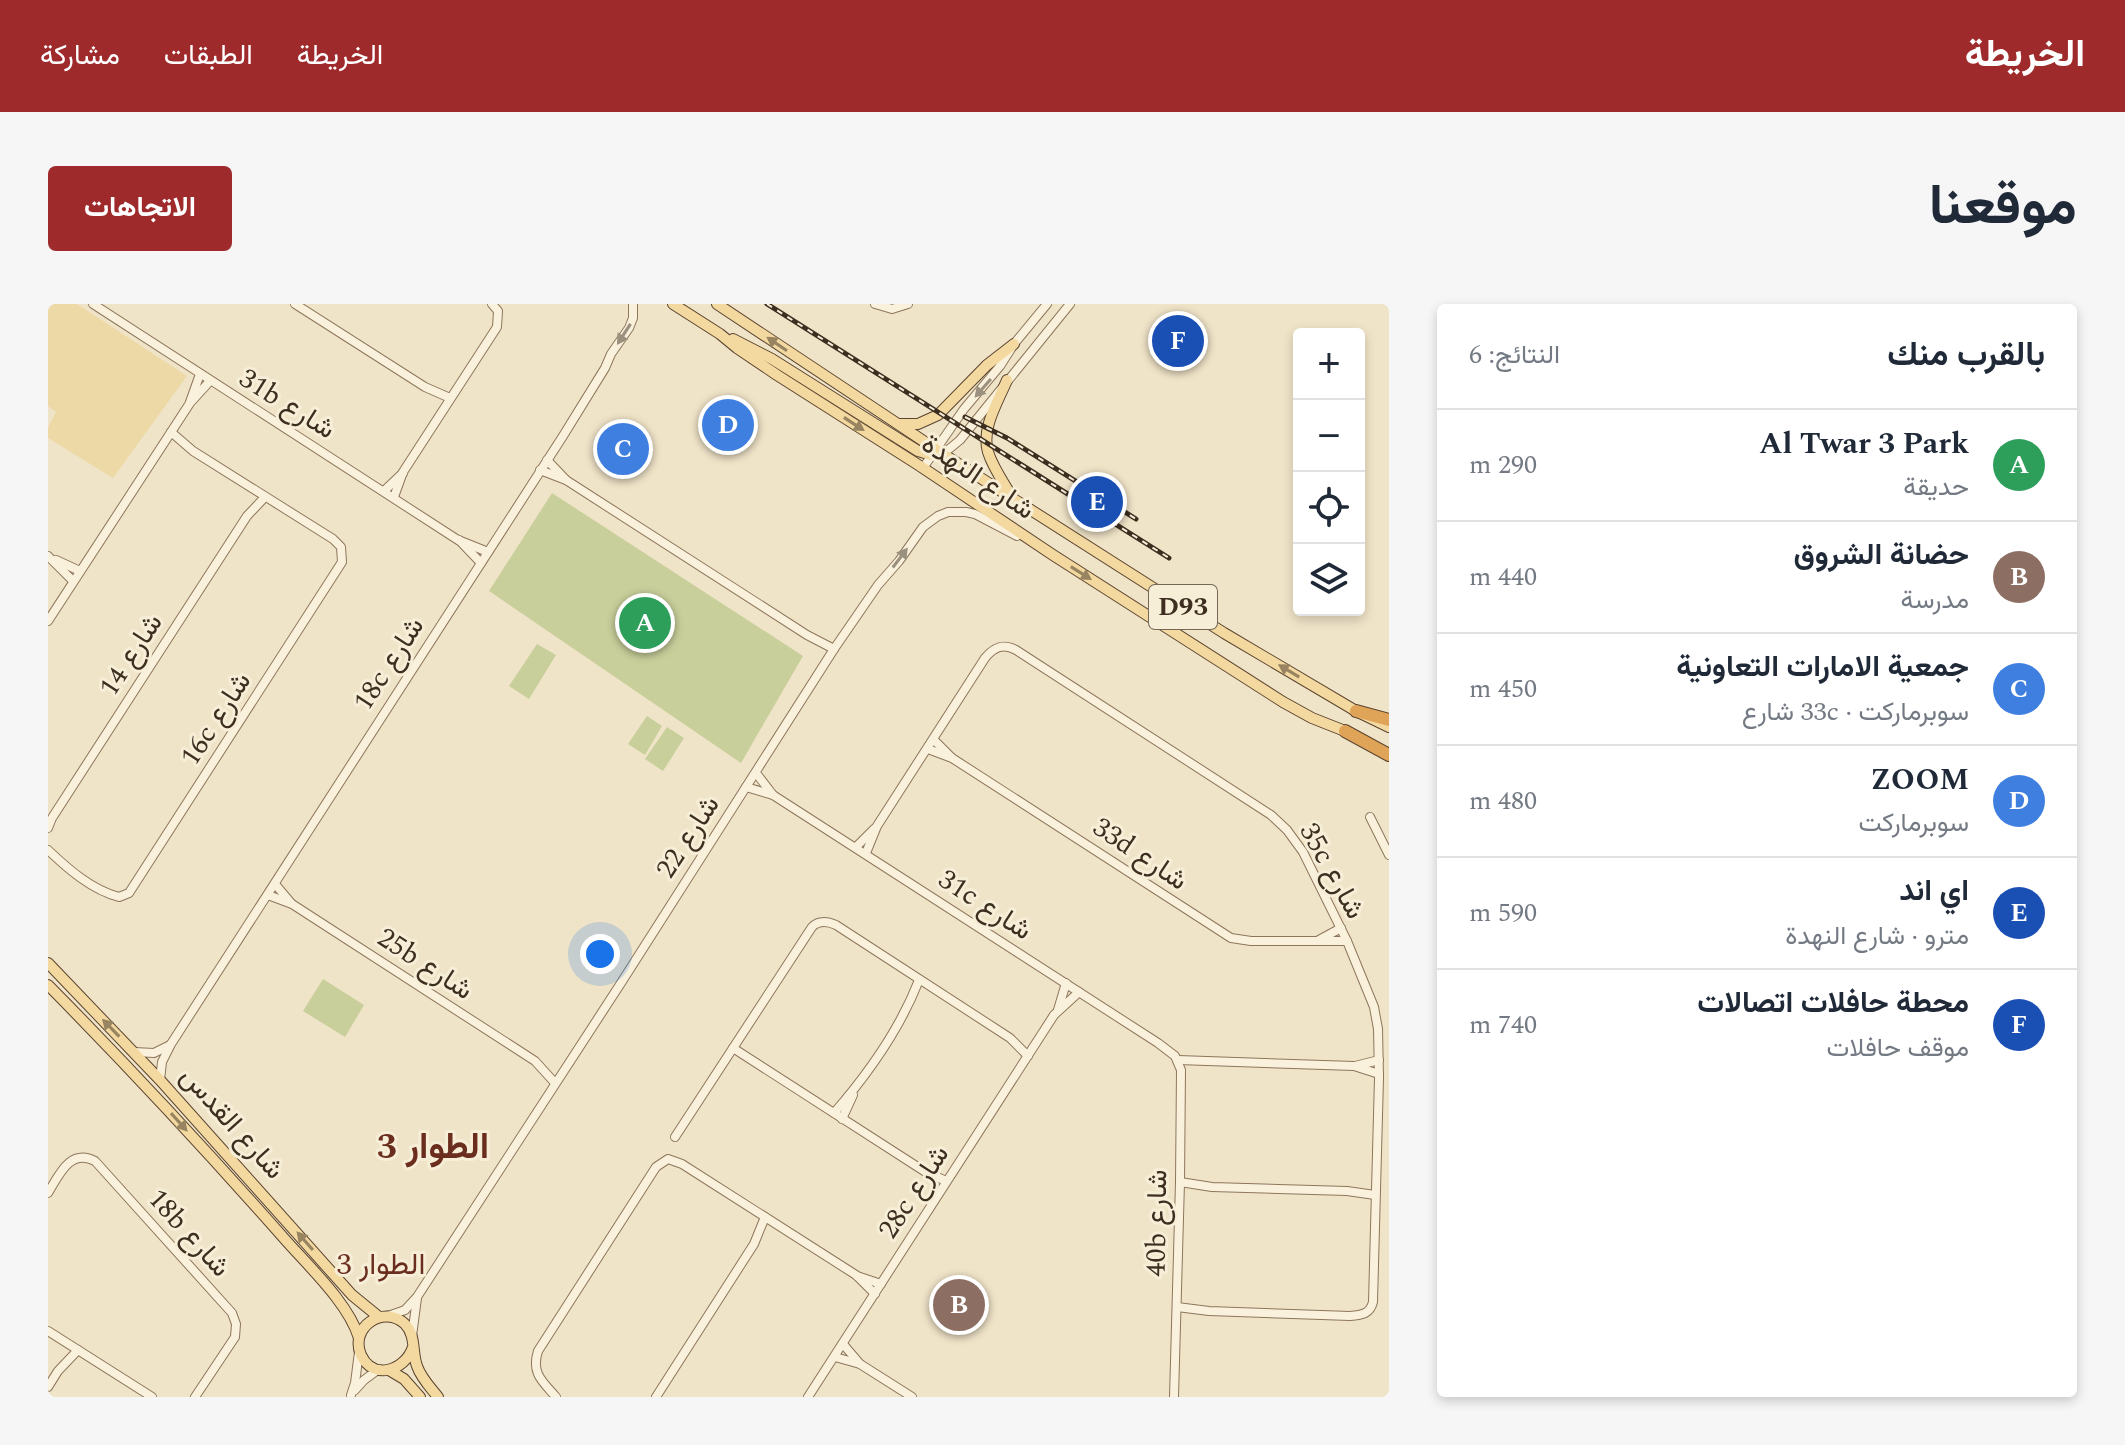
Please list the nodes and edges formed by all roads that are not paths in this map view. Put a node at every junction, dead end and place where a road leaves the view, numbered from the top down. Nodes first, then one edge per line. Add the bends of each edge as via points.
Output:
1 (93, 304) edge
2 (295, 304) edge
3 (633, 304) edge
4 (673, 304) edge
5 (717, 304) edge
6 (875, 304) edge
7 (908, 304) edge
8 (1047, 304) edge
9 (1070, 304) edge
10 (495, 308) edge
11 (720, 334) junction
12 (1014, 344) junction
13 (200, 374) junction
14 (1007, 380) junction
15 (210, 381) junction
16 (425, 387) junction
17 (450, 398) junction
18 (190, 403) junction
19 (444, 408) junction
20 (895, 423) junction
21 (169, 435) junction
22 (937, 453) junction
23 (547, 460) junction
24 (923, 468) junction
25 (540, 470) junction
26 (403, 472) junction
27 (566, 480) junction
28 (256, 491) junction
29 (384, 491) junction
30 (265, 497) junction
31 (394, 497) junction
32 (1013, 499) junction
33 (247, 516) junction
34 (458, 540) junction
35 (488, 552) junction
36 (1053, 555) junction
37 (50, 557) edge
38 (481, 563) junction
39 (80, 571) junction
40 (73, 581) junction
41 (48, 621) edge
42 (832, 653) junction
43 (1356, 711) junction
44 (1389, 720) edge
45 (1389, 727) edge
46 (1345, 731) junction
47 (934, 740) junction
48 (1389, 748) edge
49 (928, 749) junction
50 (1389, 755) edge
51 (952, 758) junction
52 (756, 773) junction
53 (746, 787) junction
54 (773, 795) junction
55 (1370, 817) dead end
56 (50, 820) edge
57 (877, 826) junction
58 (48, 828) edge
59 (856, 847) junction
60 (48, 850) edge
61 (866, 853) junction
62 (1389, 855) edge
63 (275, 884) junction
64 (268, 895) junction
65 (292, 904) junction
66 (1341, 928) junction
67 (1318, 941) junction
68 (1347, 941) junction
69 (49, 965) edge
70 (919, 980) junction
71 (1066, 983) junction
72 (929, 986) junction
73 (50, 989) edge
74 (1079, 992) junction
75 (908, 1007) junction
76 (1058, 1011) junction
77 (1010, 1038) junction
78 (171, 1044) junction
79 (1034, 1046) junction
80 (733, 1048) junction
81 (134, 1052) junction
82 (1028, 1056) junction
83 (1175, 1056) junction
84 (1379, 1060) junction
85 (535, 1061) junction
86 (1206, 1062) junction
87 (1354, 1066) junction
88 (1181, 1070) junction
89 (562, 1073) junction
90 (1379, 1074) junction
91 (160, 1080) junction
92 (555, 1083) junction
93 (838, 1116) junction
94 (675, 1137) dead end
95 (944, 1185) junction
96 (1180, 1186) junction
97 (1375, 1190) junction
98 (48, 1193) edge
99 (770, 1220) junction
100 (856, 1275) junction
101 (881, 1284) junction
102 (875, 1294) junction
103 (417, 1297) junction
104 (1177, 1310) junction
105 (383, 1317) junction
106 (48, 1331) edge
107 (359, 1342) junction
108 (413, 1342) junction
109 (69, 1344) junction
110 (843, 1344) junction
111 (78, 1350) junction
112 (835, 1357) junction
113 (860, 1364) junction
114 (384, 1370) junction
115 (58, 1371) junction
116 (48, 1387) edge
117 (196, 1396) edge
118 (350, 1396) edge
119 (152, 1397) edge
120 (420, 1397) edge
121 (438, 1397) edge
122 (556, 1397) edge
123 (656, 1397) edge
124 (808, 1397) edge
125 (912, 1397) edge
126 (1174, 1397) edge

1 - 13 street, 31b شارع
2 - 16 street
3 -> 23 street, 18c شارع via 631,323
4 - 11 main road, شارع النهدة / D93
20 -> 5 main road, شارع النهدة / D93
6 - 7 street via 892,309
8 - 12 street
9 - 14 street
10 - 17 street via 497,327
11 - 22 main road via 772,359 913,448
11 -> 24 main road, شارع النهدة / D93
12 - 20 main road via 938,415 918,424
12 -> 22 street
13 - 15 street, 31b شارع
13 - 18 street
14 - 22 street via 960,440
14 - 32 main road via 989,422 987,444
15 - 18 street
15 - 29 street, 31b شارع
16 - 17 street
16 - 19 street
17 - 19 street
18 - 21 street
19 - 26 street
20 - 22 main road, شارع النهدة / D93
21 - 28 street
21 - 39 street
22 - 24 street
22 - 32 main road, شارع النهدة / D93
23 - 25 street, 18c شارع
23 - 27 street
24 - 36 main road, شارع النهدة / D93
25 - 27 street
25 - 35 street, 18c شارع
26 - 29 street
26 - 31 street
27 - 42 street
28 - 30 street
28 - 33 street, شارع 14
29 - 31 street, 31b شارع
30 - 33 street, شارع 14
30 - 60 street, 16c شارع via 333,539 341,547 339,569 127,895 104,892
31 - 34 street, 31b شارع
43 -> 32 main road, شارع النهدة / D93
33 - 56 street, شارع 14
34 - 35 street, 31b شارع
34 - 38 street, 31b شارع
35 - 38 street, 18c شارع
42 -> 36 street, شارع 22 via 923,527 938,516 975,514
36 -> 46 main road, شارع النهدة / D93 via 1298,711
37 - 39 street
37 - 40 street
38 - 63 street, 18c شارع
39 - 40 street
40 - 41 street
42 - 52 street, شارع 22
43 - 44 highway
43 - 45 main road, شارع النهدة / D93
46 - 48 main road, شارع النهدة / D93
46 - 50 highway
47 - 49 street
47 - 51 street, 33d شارع
47 - 66 street, 35c شارع via 985,658 997,647 1011,647 1277,820 1303,852
49 - 51 street, 33d شارع
49 - 57 street
51 - 67 street, 33d شارع via 1231,938
52 - 53 street, شارع 22
52 - 54 street, 31c شارع
53 - 54 street, 31c شارع
53 - 89 street, شارع 22
54 - 59 street, 31c شارع
55 - 62 street
56 - 58 street, شارع 14
57 - 59 street
57 - 61 street
59 - 61 street, 31c شارع
61 - 71 street, 31c شارع
63 - 64 street, 18c شارع
63 - 65 street, 25b شارع
64 - 65 street, 25b شارع
64 - 78 street, 18c شارع
65 - 85 street, 25b شارع
66 - 67 street, 33d شارع
66 - 68 street, 35c شارع
67 - 68 street, 33d شارع
68 - 84 street, 35c شارع via 1377,1018
81 -> 69 main road, شارع القدس
70 - 72 street
70 - 75 street
70 - 80 street via 836,925 815,925
71 - 74 street, 31c شارع
71 - 76 street, 28c شارع
72 - 75 street
72 - 77 street
73 -> 107 main road, شارع القدس via 311,1270 349,1314
74 - 76 street, 28c شارع
74 - 83 street, 31c شارع
75 - 93 street
76 - 79 street, 28c شارع
77 - 79 street
77 - 82 street
78 - 81 street via 154,1053
78 - 91 street, 18c شارع
79 - 82 street, 28c شارع
80 - 93 street
80 - 94 street
81 - 91 main road, شارع القدس
82 - 95 street, 28c شارع
83 - 86 street, 31c شارع
83 - 88 street, 40b شارع
84 - 87 street, 31c شارع
84 - 90 street, 35c شارع
85 - 89 street, 25b شارع
85 - 92 street, 25b شارع
86 - 87 street, 31c شارع
86 - 88 street, 31c شارع
87 - 90 street, 31c شارع
88 - 96 street, 40b شارع
89 - 92 street, شارع 22
90 - 97 street, 35c شارع
105 -> 91 main road, شارع القدس via 352,1295
92 - 103 street, شارع 22
93 - 95 street
95 - 101 street, 28c شارع
96 - 97 street
96 - 104 street, 40b شارع
97 - 104 street, 35c شارع via 1374,1296 1364,1314
98 - 117 street, 18b شارع via 70,1161 95,1161 232,1313 235,1337
99 - 100 street
99 - 122 street via 678,1161 668,1159 656,1167 536,1358 537,1374
99 - 123 street
100 - 101 street
100 - 102 street
101 - 102 street, 28c شارع
102 - 110 street, 28c شارع
103 - 105 street, شارع 22 via 405,1310
103 - 108 street, شارع 22
104 - 126 street, 40b شارع
105 - 107 main road via 366,1325
105 - 108 main road via 404,1323
106 - 109 street
107 - 114 main road via 365,1361
107 - 118 street
108 - 114 main road via 405,1363
108 - 121 main road via 418,1369
109 - 111 street
109 - 115 street
110 - 112 street, 28c شارع
110 - 113 street
111 - 115 street
111 - 119 street
112 - 113 street
112 - 124 street, 28c شارع
113 - 125 street
114 - 118 street via 364,1380
114 - 120 main road via 404,1379
115 - 116 street

